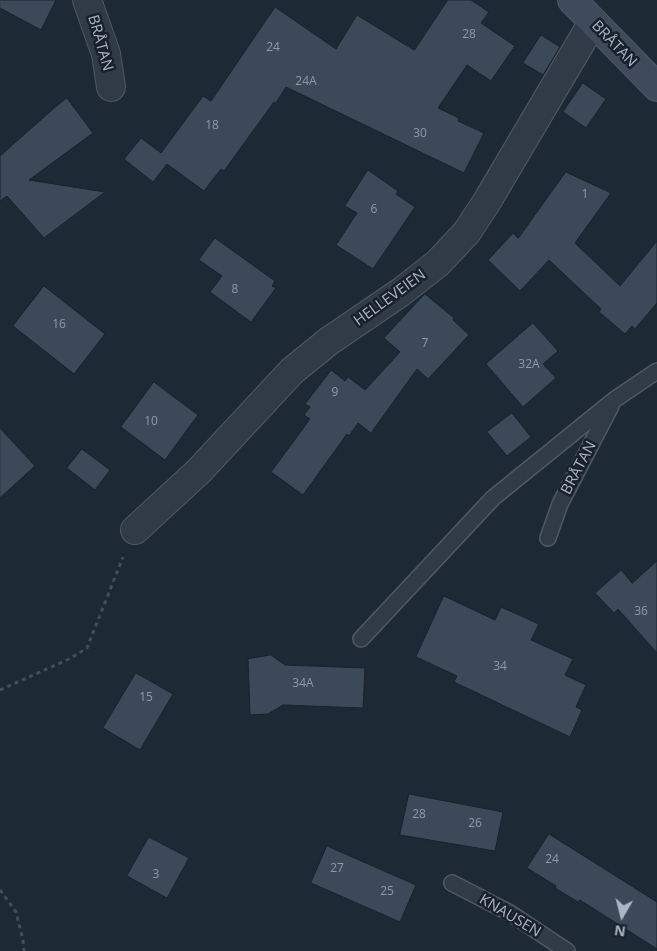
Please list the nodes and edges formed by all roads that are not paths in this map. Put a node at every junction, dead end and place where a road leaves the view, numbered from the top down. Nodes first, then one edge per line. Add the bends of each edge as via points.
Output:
1 (87, 0) edge
2 (572, 0) edge
3 (593, 22) junction
4 (111, 87) dead end
5 (657, 87) edge
6 (657, 371) edge
7 (614, 400) junction
8 (135, 530) road end
9 (548, 538) dead end
10 (361, 639) dead end
11 (452, 883) dead end
12 (568, 951) edge

1 - 4 street, BRÅTAN via 106,54
2 - 3 main road, BRÅTAN
3 - 5 main road, BRÅTAN
3 - 8 street, HELLEVEIEN via 467,232 416,280 292,371 199,471
6 - 7 lane
7 - 9 lane, BRÅTAN via 560,504
7 - 10 lane via 493,498
11 - 12 lane, KNAUSEN via 510,913

